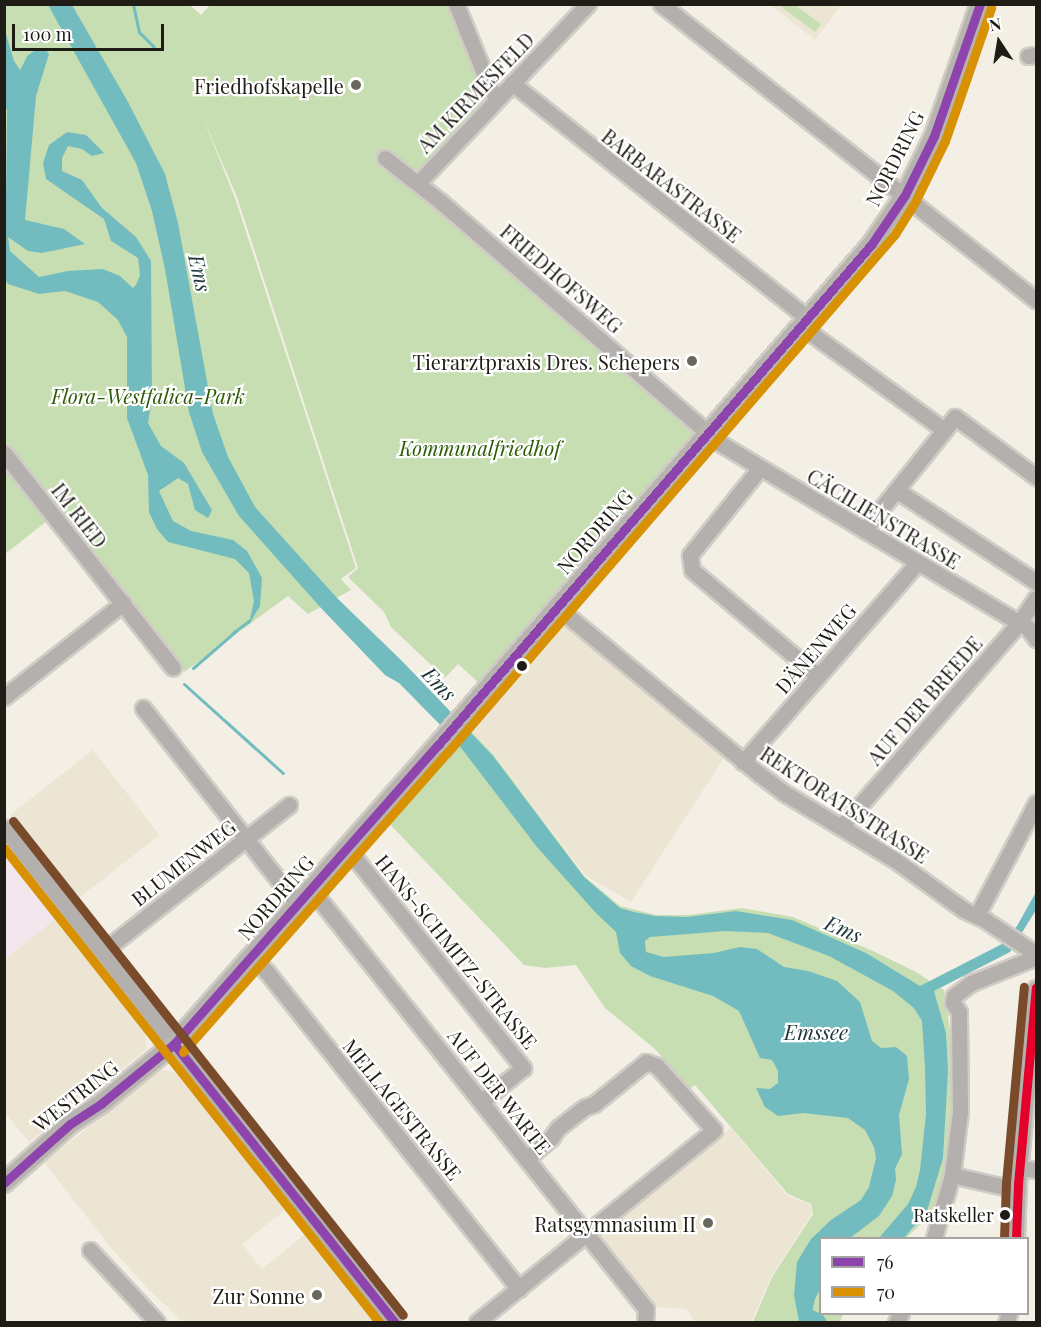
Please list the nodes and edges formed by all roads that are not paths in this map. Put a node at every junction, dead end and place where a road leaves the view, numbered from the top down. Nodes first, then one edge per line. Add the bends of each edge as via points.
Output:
1 (456, 4) edge
2 (588, 4) edge
3 (661, 4) edge
4 (980, 4) edge
5 (512, 83) junction
6 (497, 97) junction
7 (385, 158) dead end
8 (418, 183) junction
9 (905, 195) junction
10 (1036, 300) edge
11 (804, 322) junction
12 (944, 430) junction
13 (708, 433) junction
14 (4, 453) edge
15 (760, 468) junction
16 (1036, 477) edge
17 (896, 490) junction
18 (864, 530) junction
19 (917, 562) junction
20 (1036, 582) edge
21 (1036, 598) edge
22 (123, 603) junction
23 (557, 607) junction
24 (1019, 623) junction
25 (1036, 639) edge
26 (173, 668) dead end
27 (818, 676) junction
28 (4, 697) edge
29 (143, 708) dead end
30 (744, 762) junction
31 (1036, 803) edge
32 (289, 805) dead end
33 (841, 827) junction
34 (4, 828) edge
35 (245, 840) junction
36 (347, 848) junction
37 (312, 889) junction
38 (298, 905) junction
39 (977, 915) junction
40 (102, 952) junction
41 (1036, 956) edge
42 (252, 958) junction
43 (1036, 988) edge
44 (174, 1044) junction
45 (482, 1101) junction
46 (526, 1158) junction
47 (1020, 1168) junction
48 (1036, 1170) edge
49 (952, 1175) junction
50 (4, 1183) edge
51 (1018, 1190) junction
52 (586, 1233) junction
53 (935, 1237) edge
54 (1016, 1237) edge
55 (90, 1250) dead end
56 (519, 1288) junction
57 (157, 1323) edge
58 (394, 1323) edge
59 (477, 1323) edge
60 (645, 1323) edge

1 - 6 street
2 - 5 street, AM KIRMESFELD
3 - 9 street
4 - 9 main road, NORDRING via 934,136
5 - 6 street, AM KIRMESFELD
5 - 11 street, BARBARASTRASSE
6 - 8 street, AM KIRMESFELD
7 - 8 street, FRIEDHOFSWEG
8 - 13 street, FRIEDHOFSWEG
9 - 10 street
9 - 11 main road, NORDRING via 871,245
11 - 12 street, BARBARASTRASSE
11 - 13 main road, NORDRING
12 - 16 street via 955,417
12 - 17 street
13 - 15 street, CÄCILIENSTRASSE
13 - 23 main road, NORDRING
14 - 22 street, IM RIED
15 - 18 street, CÄCILIENSTRASSE
15 - 27 street via 690,555 692,570
17 - 18 street
17 - 20 street
18 - 19 street, CÄCILIENSTRASSE
19 - 24 street, CÄCILIENSTRASSE
19 - 27 street, DÄNENWEG
21 - 24 street, AUF DER BREEDE
22 - 26 street, IM RIED
22 - 28 street
23 - 30 street, REKTORATSSTRASSE
23 - 36 main road, NORDRING
24 - 25 street, CÄCILIENSTRASSE
24 - 33 street, AUF DER BREEDE
27 - 30 street, DÄNENWEG
29 - 35 street
30 - 33 street, REKTORATSSTRASSE via 786,794
31 - 39 street
32 - 35 street, BLUMENWEG
33 - 39 street, REKTORATSSTRASSE
34 - 40 street
35 - 38 street
35 - 40 street, BLUMENWEG
36 - 37 main road, NORDRING
36 - 45 street, HANS-SCHMITZ-STRASSE via 523,1068
37 - 38 main road, NORDRING
37 - 45 street, AUF DER WARTE
38 - 42 main road, NORDRING
39 - 41 street, REKTORATSSTRASSE
40 - 44 street
41 - 49 street via 971,983 954,996 953,1003 959,1012 960,1112
42 - 44 main road, NORDRING
42 - 56 street, MELLAGESTRASSE
43 - 47 street
44 - 50 main road, WESTRING via 70,1124
44 - 58 street
45 - 46 street, AUF DER WARTE
46 - 52 street, AUF DER WARTE
46 - 52 street via 558,1128 646,1062 657,1066 714,1130
47 - 48 street
47 - 51 street
49 - 51 street
49 - 53 street
51 - 54 street
52 - 56 street
52 - 60 street, AUF DER WARTE via 646,1309
55 - 57 street
56 - 59 street

